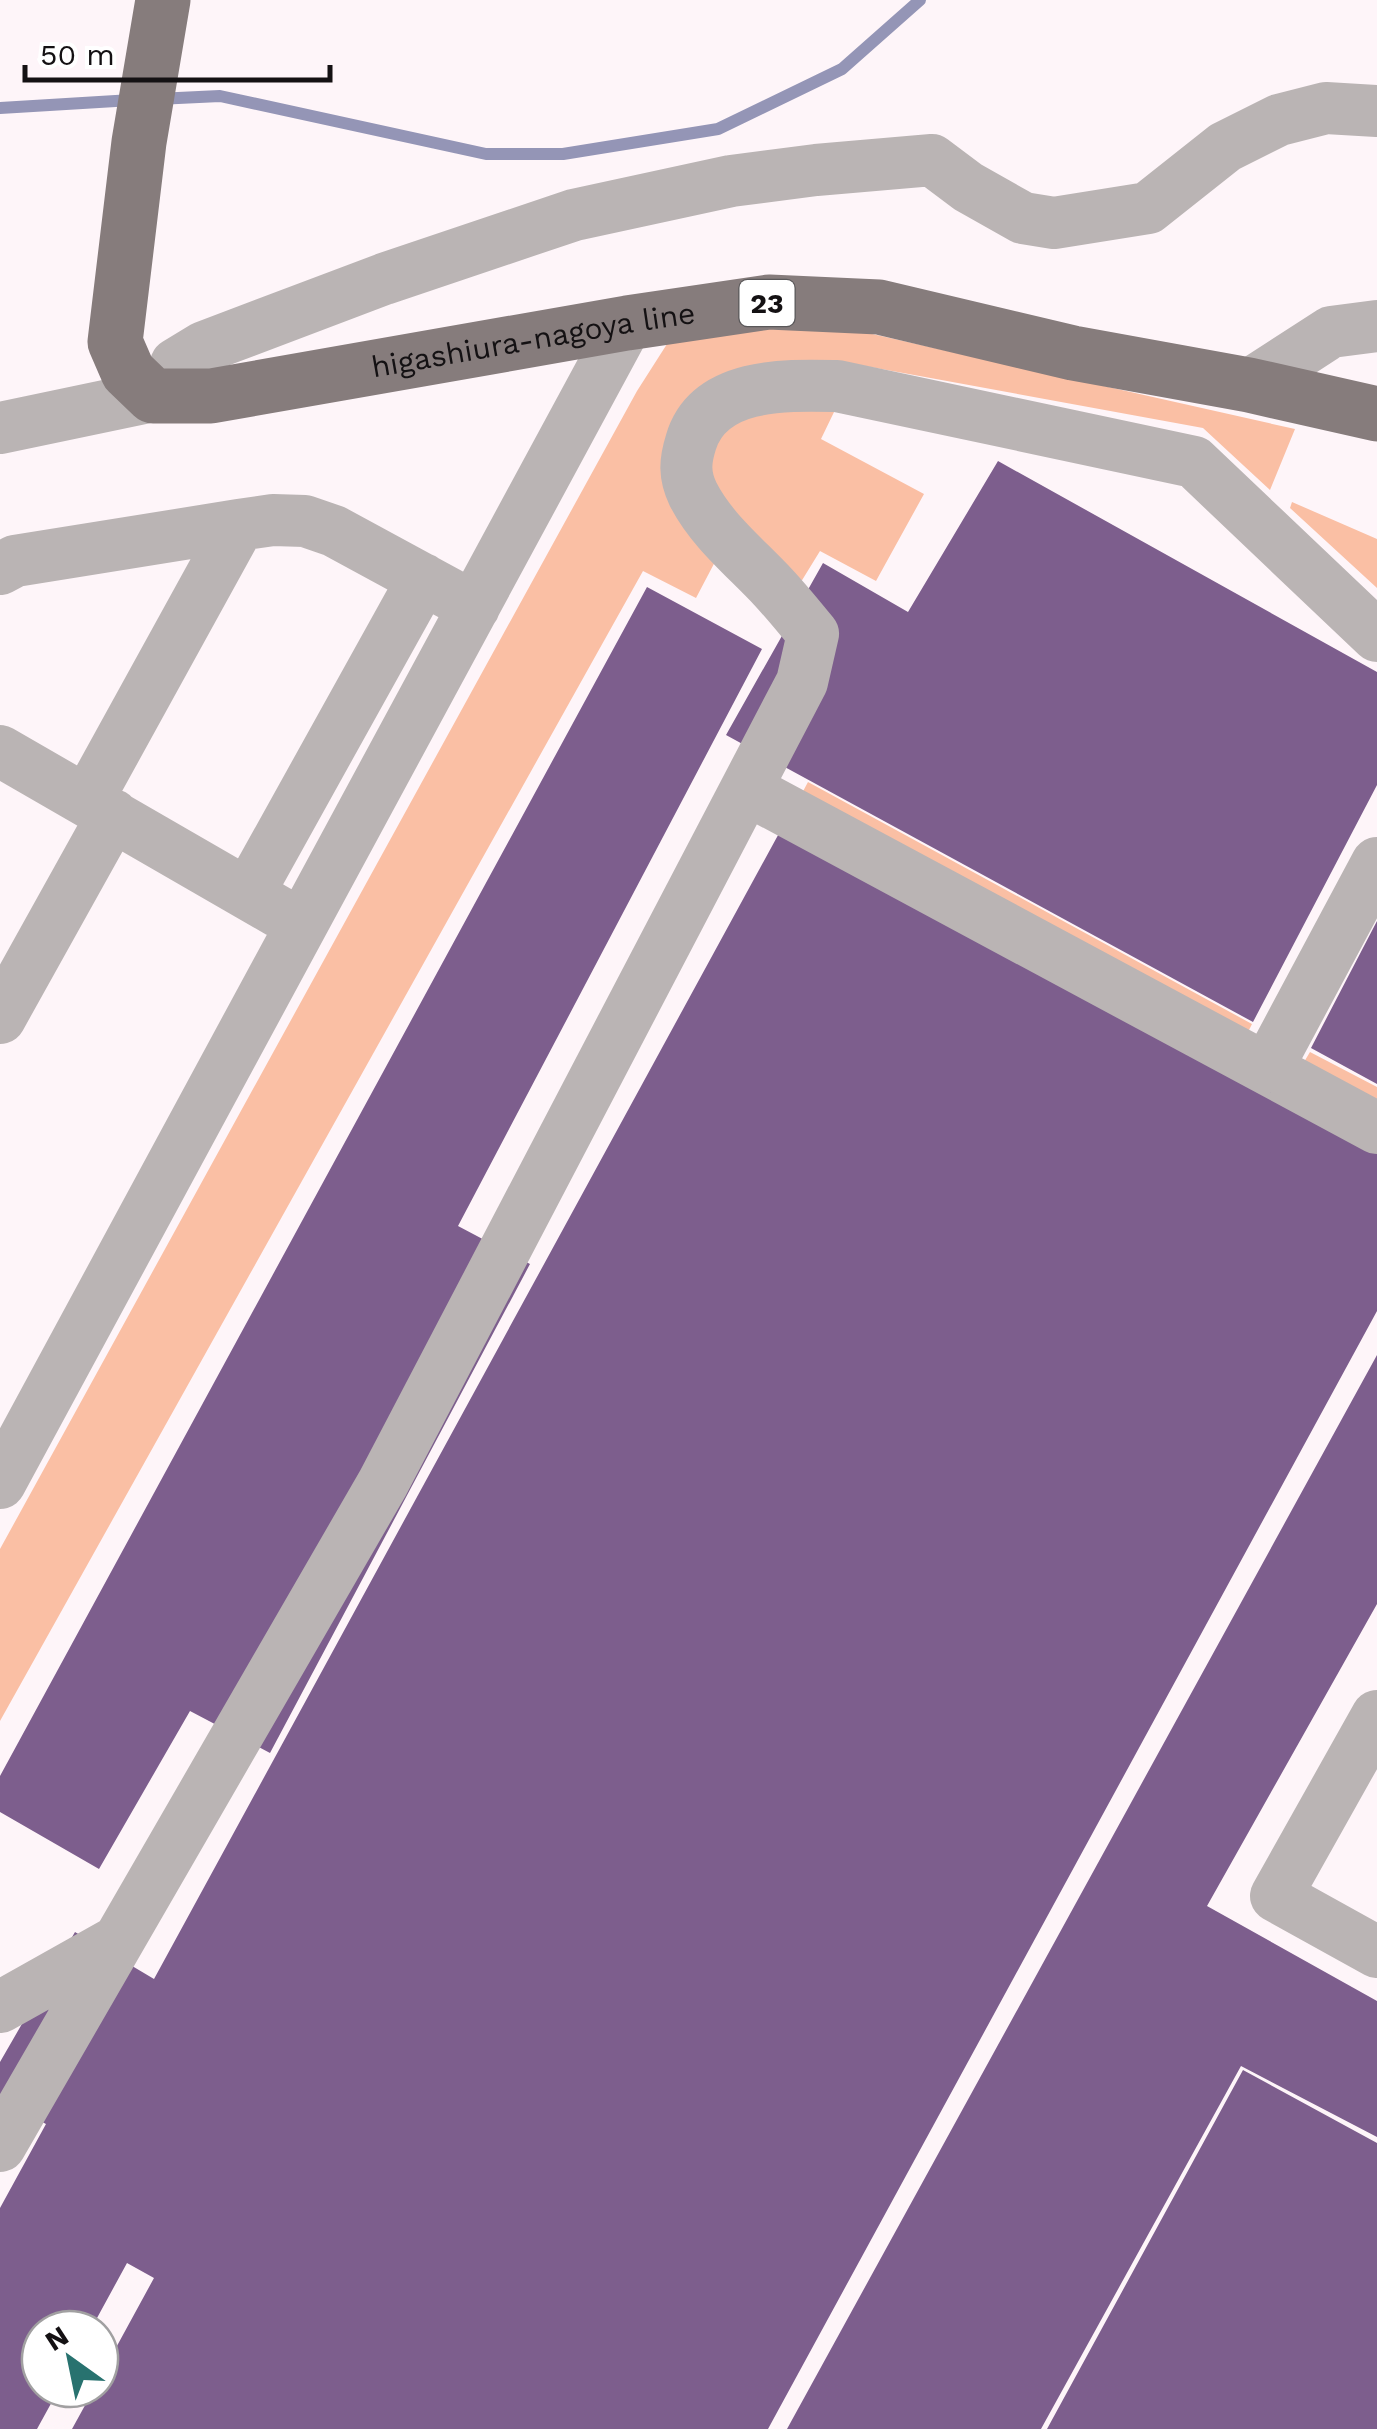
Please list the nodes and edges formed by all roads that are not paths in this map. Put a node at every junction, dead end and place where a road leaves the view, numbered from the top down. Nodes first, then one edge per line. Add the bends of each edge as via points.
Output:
1 (164, 0) edge
2 (1377, 112) edge
3 (627, 323) junction
4 (1377, 326) edge
5 (1249, 385) junction
6 (158, 396) junction
7 (1377, 414) edge
8 (0, 428) edge
9 (239, 525) junction
10 (0, 568) edge
11 (423, 579) junction
12 (474, 607) junction
13 (1377, 636) edge
14 (0, 751) edge
15 (746, 789) junction
16 (100, 808) junction
17 (1377, 863) edge
18 (248, 894) junction
19 (302, 925) junction
20 (0, 1018) edge
21 (1268, 1067) junction
22 (1377, 1128) edge
23 (0, 1483) edge
24 (1377, 1716) edge
25 (117, 1942) junction
26 (1377, 1952) edge
27 (0, 2007) edge
28 (0, 2146) edge

1 - 6 main road via 115,342 128,372
2 - 6 street via 1326,108 1279,120 1226,147 1148,208 1054,223 1022,218 932,160 730,182 574,215 204,347 176,364
3 - 5 main road, higashiura-nagoya line / 23 via 769,302 879,307
3 - 6 main road, higashiura-nagoya line / 23 via 211,396
3 - 12 street
4 - 5 street via 1331,332
5 - 7 main road, higashiura-nagoya line / 23
6 - 8 street
9 - 10 street via 15,560
9 - 11 street via 305,521
9 - 16 street
11 - 12 street
11 - 18 street
12 - 19 street
13 - 15 street via 1194,462 837,386 778,385 709,412 684,464 693,494 726,540 814,634 802,682
14 - 16 street
15 - 21 street
15 - 25 street via 382,1483
16 - 18 street
16 - 20 street
17 - 21 street
18 - 19 street
19 - 23 street
21 - 22 street
24 - 26 street via 1276,1896
25 - 27 street
25 - 28 street

